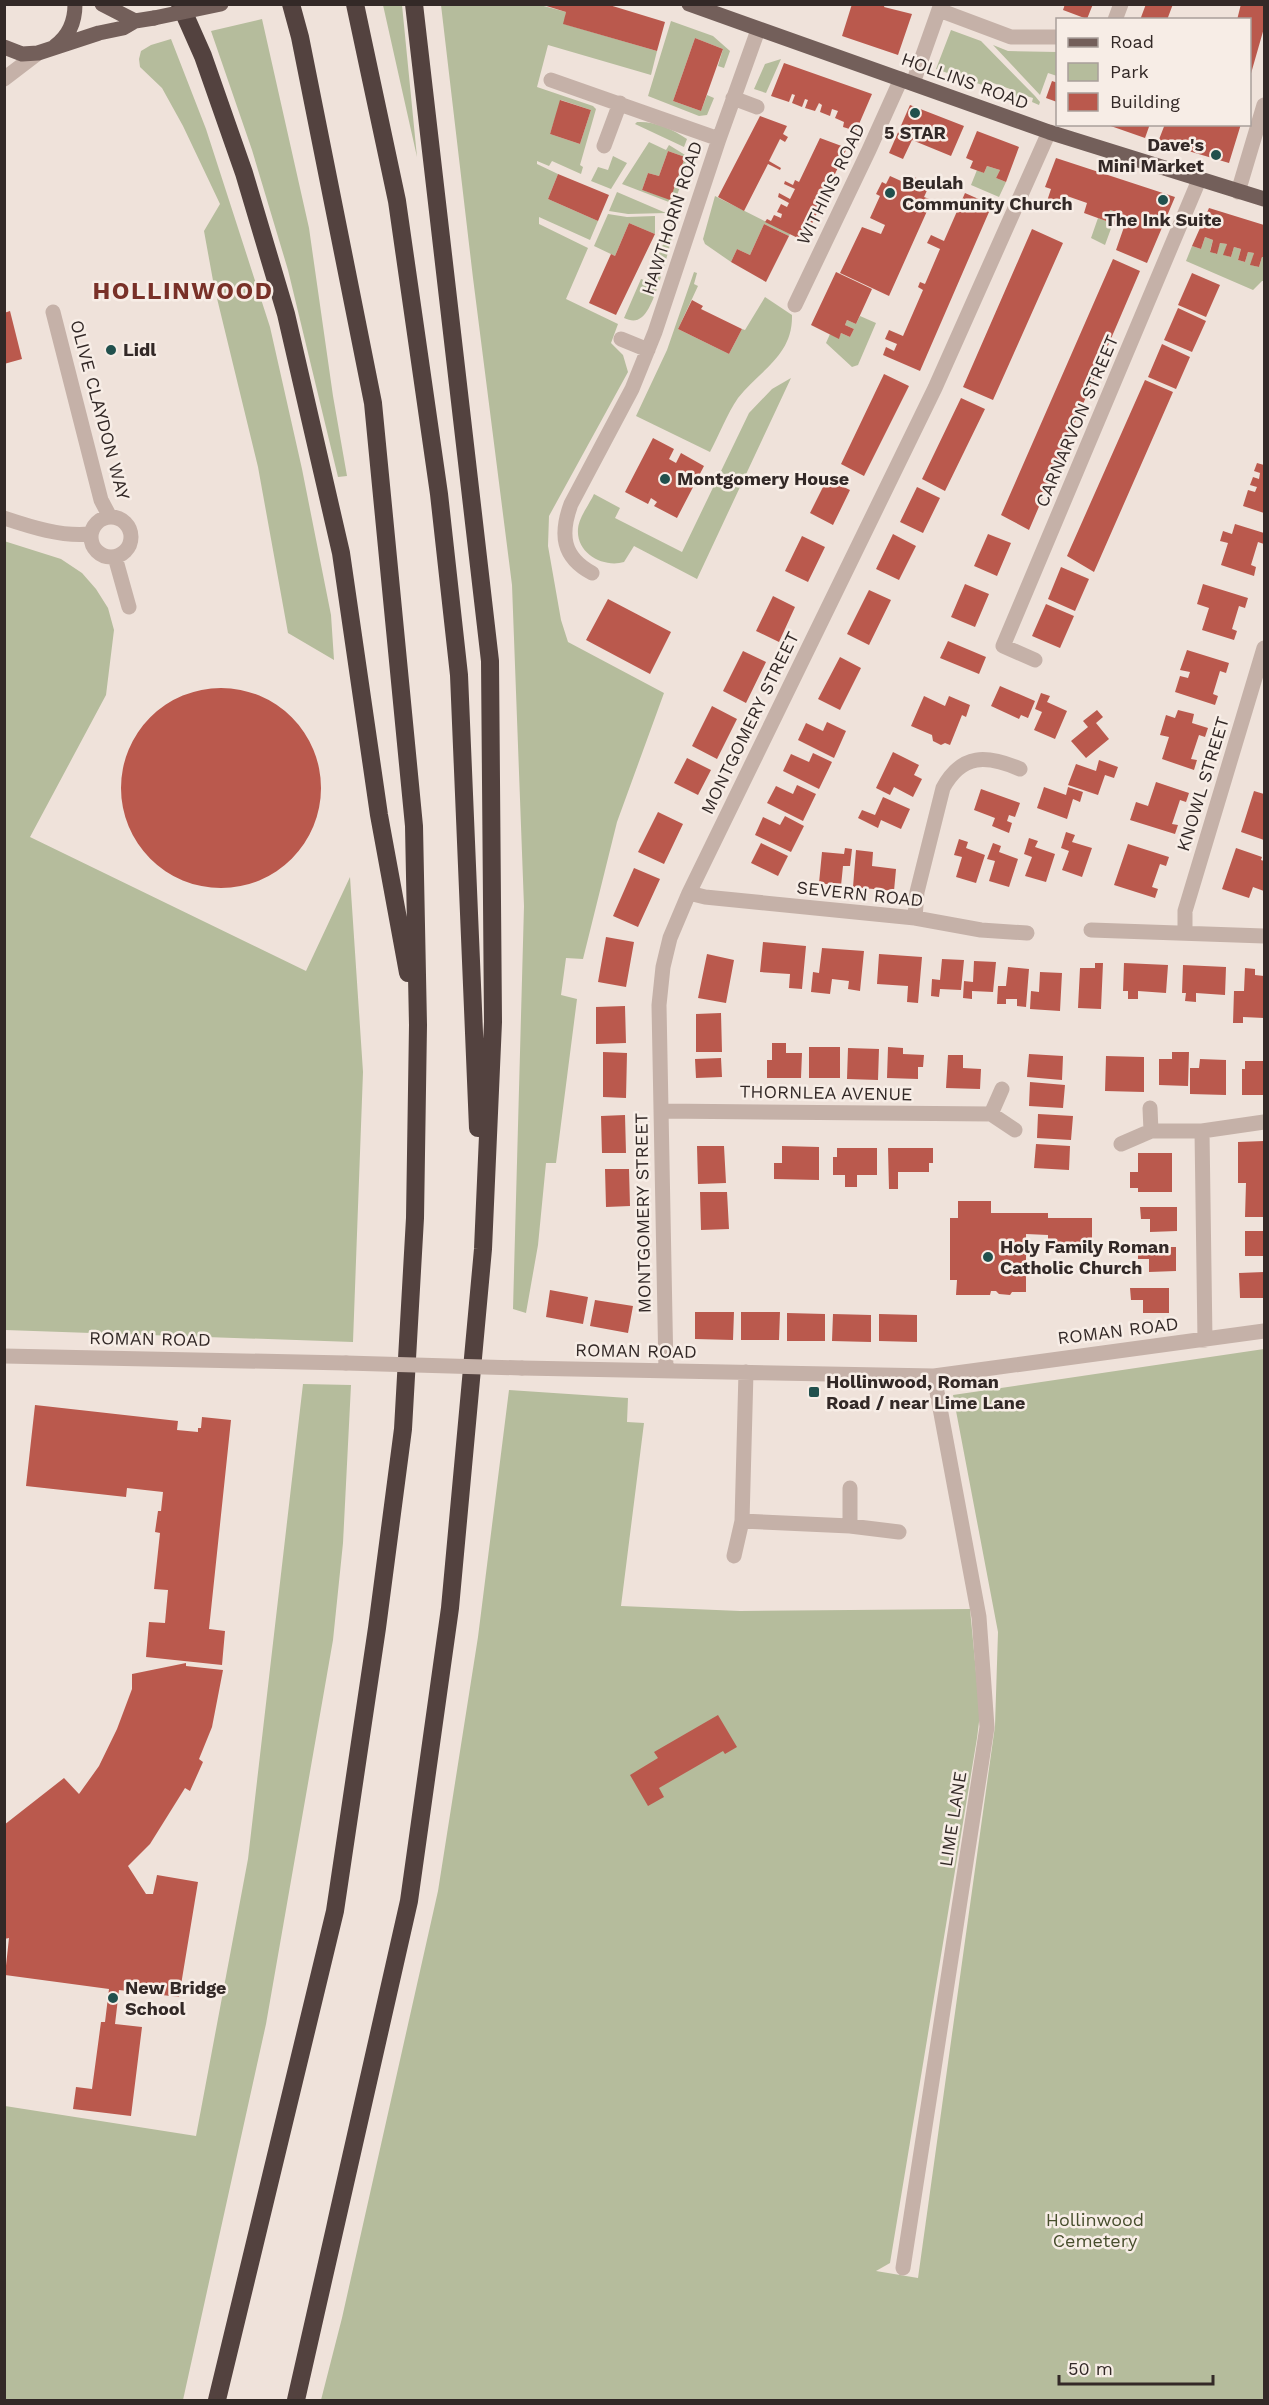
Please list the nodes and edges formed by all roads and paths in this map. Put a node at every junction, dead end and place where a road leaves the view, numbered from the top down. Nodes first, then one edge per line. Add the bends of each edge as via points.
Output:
1 (75, 4) edge
2 (102, 4) edge
3 (180, 4) edge
4 (221, 4) edge
5 (291, 4) edge
6 (355, 4) edge
7 (414, 4) edge
8 (689, 4) edge
9 (940, 7) edge
10 (135, 21) junction
11 (758, 30) junction
12 (1056, 37) edge
13 (4, 47) edge
14 (45, 50) junction
15 (4, 79) edge
16 (551, 80) dead end
17 (907, 81) junction
18 (734, 98) junction
19 (620, 103) junction
20 (1264, 105) edge
21 (757, 107) dead end
22 (1048, 132) junction
23 (719, 139) junction
24 (604, 146) dead end
25 (1199, 180) junction
26 (1238, 192) junction
27 (1264, 199) edge
28 (795, 305) dead end
29 (53, 312) dead end
30 (621, 339) dead end
31 (648, 350) junction
32 (110, 517) junction
33 (4, 518) edge
34 (90, 534) junction
35 (116, 557) junction
36 (592, 573) dead end
37 (129, 607) dead end
38 (1264, 648) edge
39 (1035, 660) dead end
40 (1020, 769) dead end
41 (689, 893) junction
42 (915, 918) junction
43 (1091, 930) dead end
44 (1027, 933) dead end
45 (1185, 933) junction
46 (1264, 936) edge
47 (418, 1025) junction
48 (1002, 1089) dead end
49 (1150, 1108) dead end
50 (661, 1111) junction
51 (991, 1114) junction
52 (1264, 1122) edge
53 (1015, 1130) dead end
54 (1151, 1131) junction
55 (1202, 1131) junction
56 (1121, 1144) dead end
57 (483, 1249) junction
58 (1264, 1331) edge
59 (1205, 1340) junction
60 (4, 1356) edge
61 (666, 1371) junction
62 (746, 1372) junction
63 (934, 1376) junction
64 (850, 1488) dead end
65 (742, 1521) junction
66 (850, 1526) junction
67 (899, 1532) dead end
68 (735, 1556) dead end
69 (903, 2268) dead end
70 (217, 2400) edge
71 (296, 2400) edge

1 - 14 main road via 71,27 61,42
2 - 10 main road
3 - 47 highway via 203,56 244,173 286,314 341,554 379,815
4 - 10 main road, bridge
5 - 47 highway via 373,403 414,826
6 - 57 highway via 397,201 439,495 459,675
7 - 57 highway via 490,661 493,1022
8 - 11 main road, HOLLINS ROAD
9 - 12 street via 1011,37
9 - 17 street, WITHINS ROAD
10 - 14 main road
11 - 17 main road, HOLLINS ROAD
11 - 18 street, HAWTHORN ROAD
13 - 14 main road via 22,54
14 - 15 street
16 - 19 street
17 - 22 main road, HOLLINS ROAD
17 - 28 street, WITHINS ROAD via 869,150
18 - 21 street
18 - 23 street, HAWTHORN ROAD
19 - 23 street
19 - 24 street
20 - 26 street
22 - 25 main road, HOLLINS ROAD
22 - 41 street, MONTGOMERY STREET via 935,388
23 - 31 street, HAWTHORN ROAD
25 - 26 main road, HOLLINS ROAD
25 - 39 street, CARNARVON STREET via 1003,646
26 - 27 main road, HOLLINS ROAD
29 - 32 street, OLIVE CLAYDON WAY via 101,500
30 - 31 street
31 - 36 street, HAWTHORN ROAD via 565,520 563,536 571,554
32 - 34 street, OLIVE CLAYDON WAY via 97,522
32 - 35 street, OLIVE CLAYDON WAY via 123,521 130,532 130,545
33 - 34 street via 75,536
34 - 35 street via 96,552
35 - 37 street
38 - 45 street, KNOWL STREET via 1185,911
40 - 42 street via 999,760 974,759 952,773 944,788 917,892
41 - 42 street, SEVERN ROAD
41 - 50 street, MONTGOMERY STREET via 670,938 663,967 659,1005
42 - 44 street, SEVERN ROAD via 981,930
43 - 45 street
45 - 46 street
47 - 70 highway via 415,1218 403,1429 377,1628 335,1911
48 - 51 street
49 - 54 street
50 - 51 street, THORNLEA AVENUE
50 - 61 street, MONTGOMERY STREET
51 - 53 street
52 - 55 street
54 - 55 street
54 - 56 street
55 - 59 street
57 - 71 highway via 450,1608 409,1901
58 - 59 street, ROMAN ROAD
59 - 63 street, ROMAN ROAD
60 - 61 street, ROMAN ROAD, bridge
61 - 62 street, ROMAN ROAD
62 - 63 street, ROMAN ROAD
62 - 65 street
63 - 69 street, LIME LANE via 979,1617 987,1726
64 - 66 street
65 - 66 street
65 - 68 street
66 - 67 street

